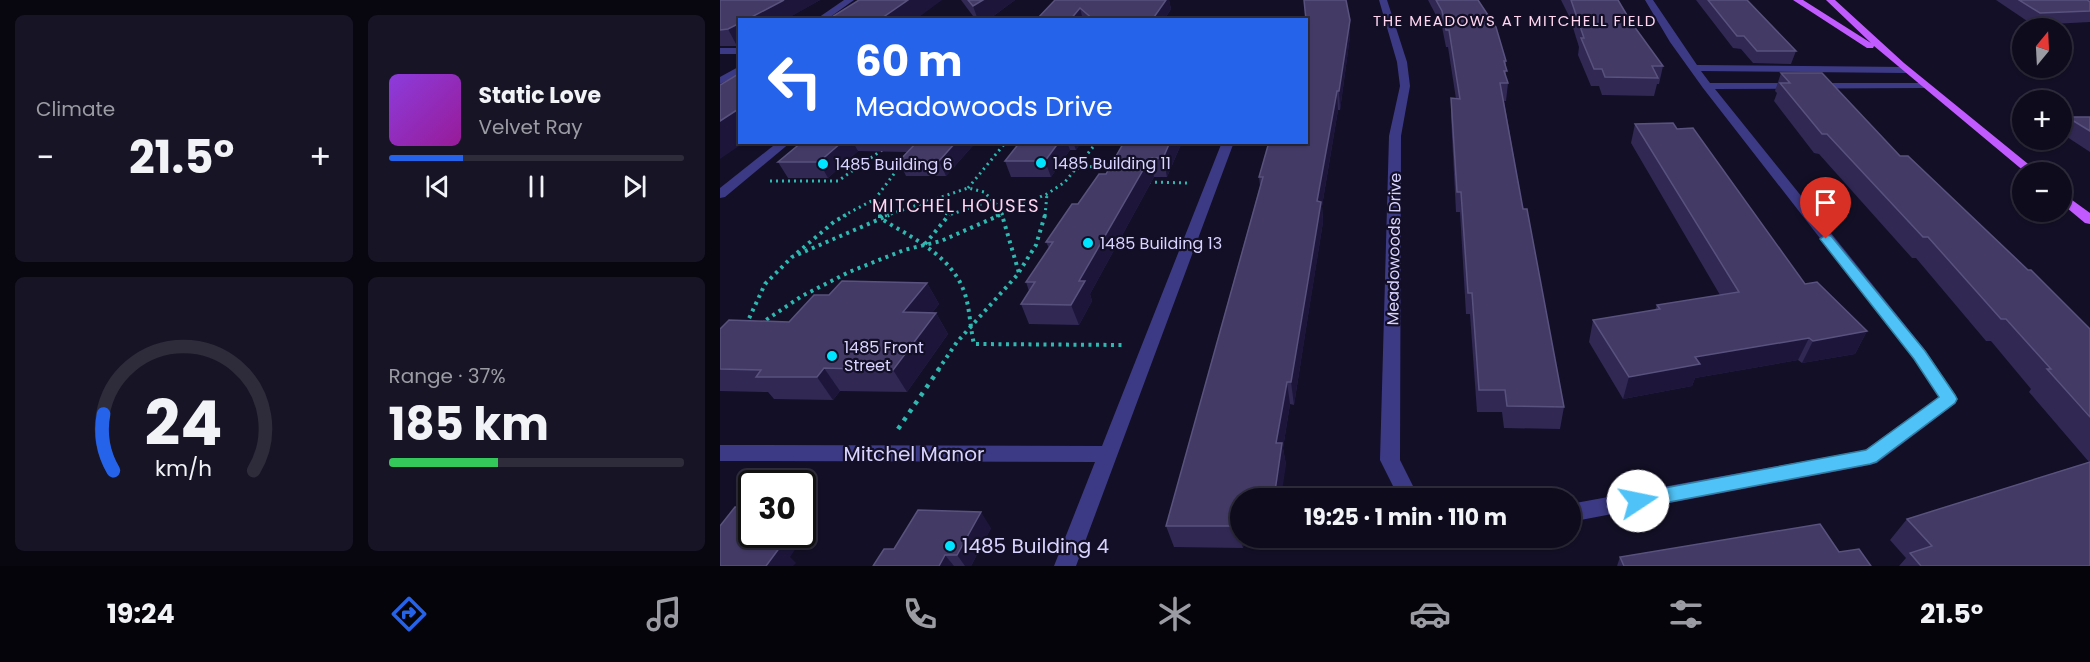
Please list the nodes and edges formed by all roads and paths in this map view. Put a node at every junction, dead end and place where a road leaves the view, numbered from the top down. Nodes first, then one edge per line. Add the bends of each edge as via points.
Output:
1 (850, 0) edge
2 (1383, 0) edge
3 (1649, 0) edge
4 (1797, 0) edge
5 (1830, 0) edge
6 (822, 18) edge
7 (720, 51) edge
8 (738, 51) edge
9 (1694, 68) junction
10 (1903, 68) junction
11 (738, 70) edge
12 (720, 81) edge
13 (1924, 85) junction
14 (1707, 86) junction
15 (783, 144) edge
16 (1004, 144) edge
17 (1096, 144) edge
18 (1227, 144) edge
19 (885, 147) dead end
20 (908, 156) edge
21 (2020, 162) edge
22 (1077, 168) junction
23 (1114, 171) edge
24 (736, 181) junction
25 (1137, 182) edge
26 (1212, 183) junction
27 (968, 189) junction
28 (720, 194) edge
29 (1047, 194) junction
30 (875, 199) junction
31 (926, 200) junction
32 (993, 200) junction
33 (2072, 205) edge
34 (949, 215) junction
35 (1002, 215) junction
36 (880, 219) junction
37 (2090, 220) edge
38 (924, 244) junction
39 (792, 257) junction
40 (1019, 273) junction
41 (767, 328) edge
42 (757, 330) edge
43 (969, 330) junction
44 (1127, 347) dead end
45 (896, 432) dead end
46 (720, 453) edge
47 (1108, 454) junction
48 (1404, 488) edge
49 (1581, 511) edge
50 (1065, 566) edge

1 - 6 street
2 - 48 street, Meadowoods Drive via 1402,62 1405,86 1395,136 1390,460
3 - 9 street
4 - 10 main road
5 - 10 main road
7 - 8 street
9 - 10 street
9 - 14 street
10 - 13 main road
11 - 12 street
13 - 14 street
13 - 21 main road
14 - 49 street via 1920,355 1949,399 1870,457
15 - 24 street
16 - 27 path
17 - 22 path
18 - 26 street
19 - 24 path via 838,180
20 - 30 path
22 - 23 path via 1117,164
22 - 29 path
24 - 28 street
25 - 26 path
26 - 47 street
27 - 31 path
27 - 32 path via 984,192
29 - 35 path
29 - 40 path via 1043,226 1029,261
30 - 36 path
30 - 39 path via 835,220
31 - 34 path
31 - 36 path
32 - 34 path
32 - 35 path
33 - 37 main road
34 - 38 path
35 - 38 path via 941,241
35 - 40 path
36 - 38 path
36 - 39 path
38 - 39 path via 849,272 743,332 765,284
38 - 43 path via 941,256 964,290
40 - 43 path
41 - 42 path
43 - 44 path via 974,344
43 - 45 path
46 - 47 street, Mitchel Manor
47 - 50 street

